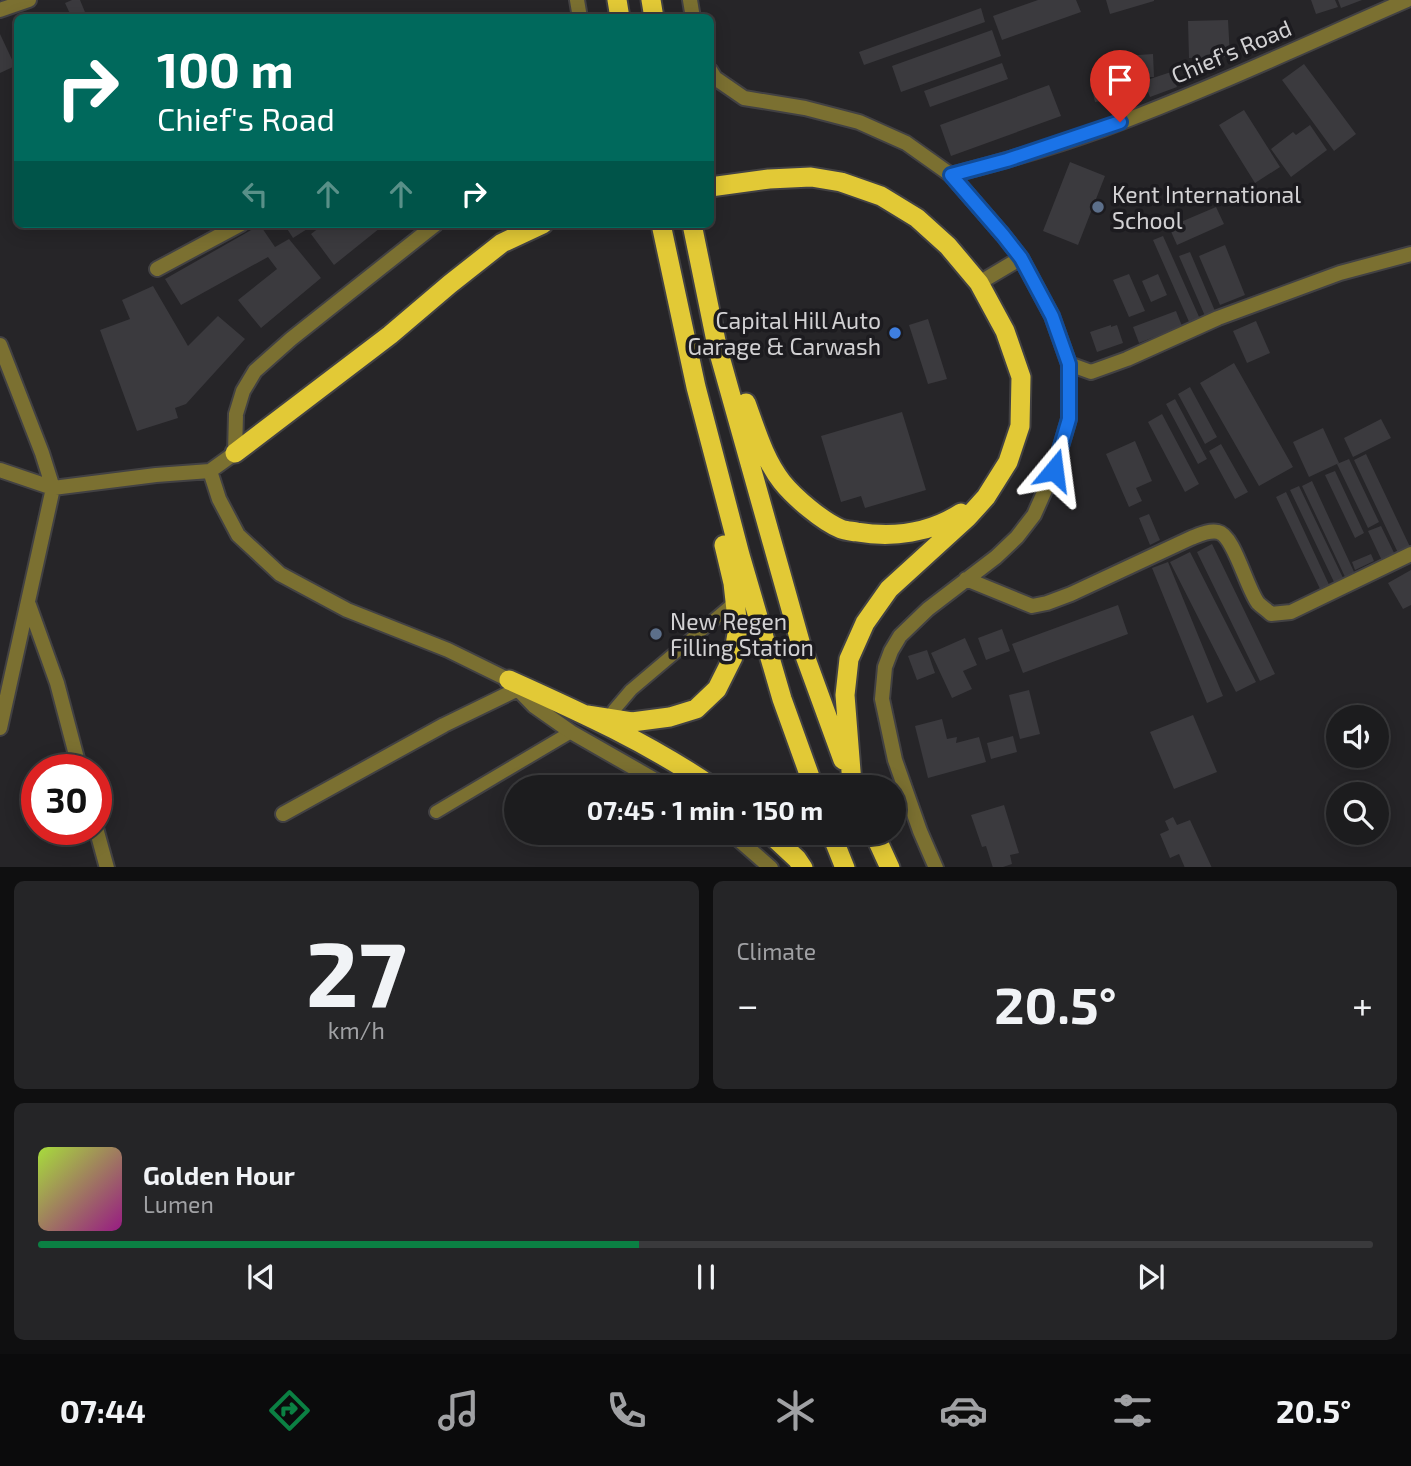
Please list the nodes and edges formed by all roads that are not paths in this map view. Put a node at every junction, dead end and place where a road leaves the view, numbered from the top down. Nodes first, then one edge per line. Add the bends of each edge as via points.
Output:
1 (29, 0) edge
2 (1407, 0) edge
3 (0, 10) edge
4 (714, 76) edge
5 (951, 175) junction
6 (714, 186) edge
7 (234, 228) edge
8 (431, 228) edge
9 (534, 228) edge
10 (662, 228) edge
11 (693, 228) edge
12 (1411, 254) edge
13 (1021, 258) junction
14 (157, 270) dead end
15 (979, 283) junction
16 (0, 345) edge
17 (717, 346) junction
18 (1069, 364) junction
19 (696, 387) junction
20 (235, 453) junction
21 (0, 470) edge
22 (210, 471) junction
23 (53, 488) junction
24 (986, 497) junction
25 (1411, 554) edge
26 (966, 579) junction
27 (735, 602) junction
28 (28, 603) junction
29 (513, 684) junction
30 (587, 715) junction
31 (610, 719) junction
32 (0, 728) edge
33 (571, 732) junction
34 (76, 754) edge
35 (646, 775) edge
36 (696, 775) edge
37 (809, 775) edge
38 (849, 775) edge
39 (852, 775) edge
40 (436, 812) dead end
41 (283, 814) dead end
42 (101, 845) edge
43 (743, 845) edge
44 (782, 845) edge
45 (836, 845) edge
46 (880, 845) edge
47 (765, 866) edge
48 (107, 867) edge
49 (803, 867) edge
50 (845, 867) edge
51 (890, 867) edge
52 (936, 867) edge

1 - 3 street
2 - 5 street, Chief's Road via 1103,129
4 - 5 street via 744,97 859,122 906,143
5 - 13 street
6 - 15 highway via 811,177 881,196 917,218
7 - 14 street
8 - 20 street via 255,371 236,414
9 - 20 highway via 502,243
10 - 19 highway
11 - 17 highway
12 - 18 street via 1315,282 1091,372
13 - 15 street
13 - 18 street via 1052,316
15 - 24 highway via 1005,331 1021,377 1020,426 1008,462
16 - 23 street
17 - 24 highway via 782,482 810,510 841,529 909,534 949,521
17 - 38 highway via 802,645
18 - 26 street via 1069,419 1034,515 996,557
19 - 27 highway via 709,479
19 - 37 highway via 782,699
20 - 22 street
21 - 23 street
22 - 23 street
22 - 29 street via 238,535 280,575
23 - 28 street
24 - 39 highway via 889,589 864,623 849,659 845,695
25 - 26 street via 1291,612 1270,614 1243,575 1233,545 1216,531 1191,538 1071,594 1032,606
26 - 52 street via 900,636 885,667 882,699 895,760
27 - 31 lane via 631,690
27 - 31 highway via 738,628 733,657 718,689 696,709 670,718
28 - 32 street
28 - 34 street via 57,683
29 - 30 highway
29 - 33 street via 534,706
29 - 41 street
30 - 31 highway
30 - 36 highway
33 - 35 street
33 - 40 lane
42 - 48 street
43 - 47 street
44 - 49 highway
45 - 50 highway
46 - 51 highway

